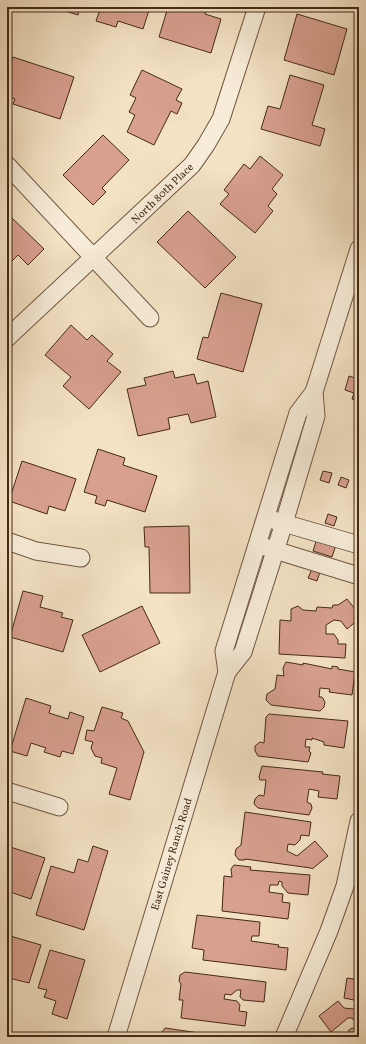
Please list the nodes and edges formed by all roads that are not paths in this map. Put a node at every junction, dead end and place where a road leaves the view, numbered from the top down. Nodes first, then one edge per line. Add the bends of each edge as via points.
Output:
1 (257, 7) edge
2 (7, 165) edge
3 (359, 249) edge
4 (94, 257) junction
5 (150, 318) dead end
6 (7, 338) edge
7 (314, 392) junction
8 (266, 518) junction
9 (284, 523) junction
10 (7, 542) edge
11 (258, 544) junction
12 (359, 545) edge
13 (276, 550) junction
14 (81, 558) dead end
15 (359, 576) edge
16 (227, 672) junction
17 (7, 791) edge
18 (60, 807) dead end
19 (359, 821) edge
20 (116, 1037) edge
21 (284, 1037) edge

1 - 4 street, North 80th Place via 221,120 206,145 192,165
2 - 4 street
3 - 7 street, East Gainey Ranch Road
4 - 5 street
4 - 6 street, North 80th Place
7 - 8 street, East Gainey Ranch Road via 298,413
7 - 9 street, East Gainey Ranch Road via 316,416
8 - 9 street
8 - 11 street, East Gainey Ranch Road
9 - 12 street
9 - 13 street, East Gainey Ranch Road
10 - 14 street via 36,551
11 - 13 street
11 - 16 street, East Gainey Ranch Road via 224,651
13 - 15 street
13 - 16 street, East Gainey Ranch Road via 243,652
16 - 20 street, East Gainey Ranch Road
17 - 18 street
19 - 21 street via 345,886 329,931

